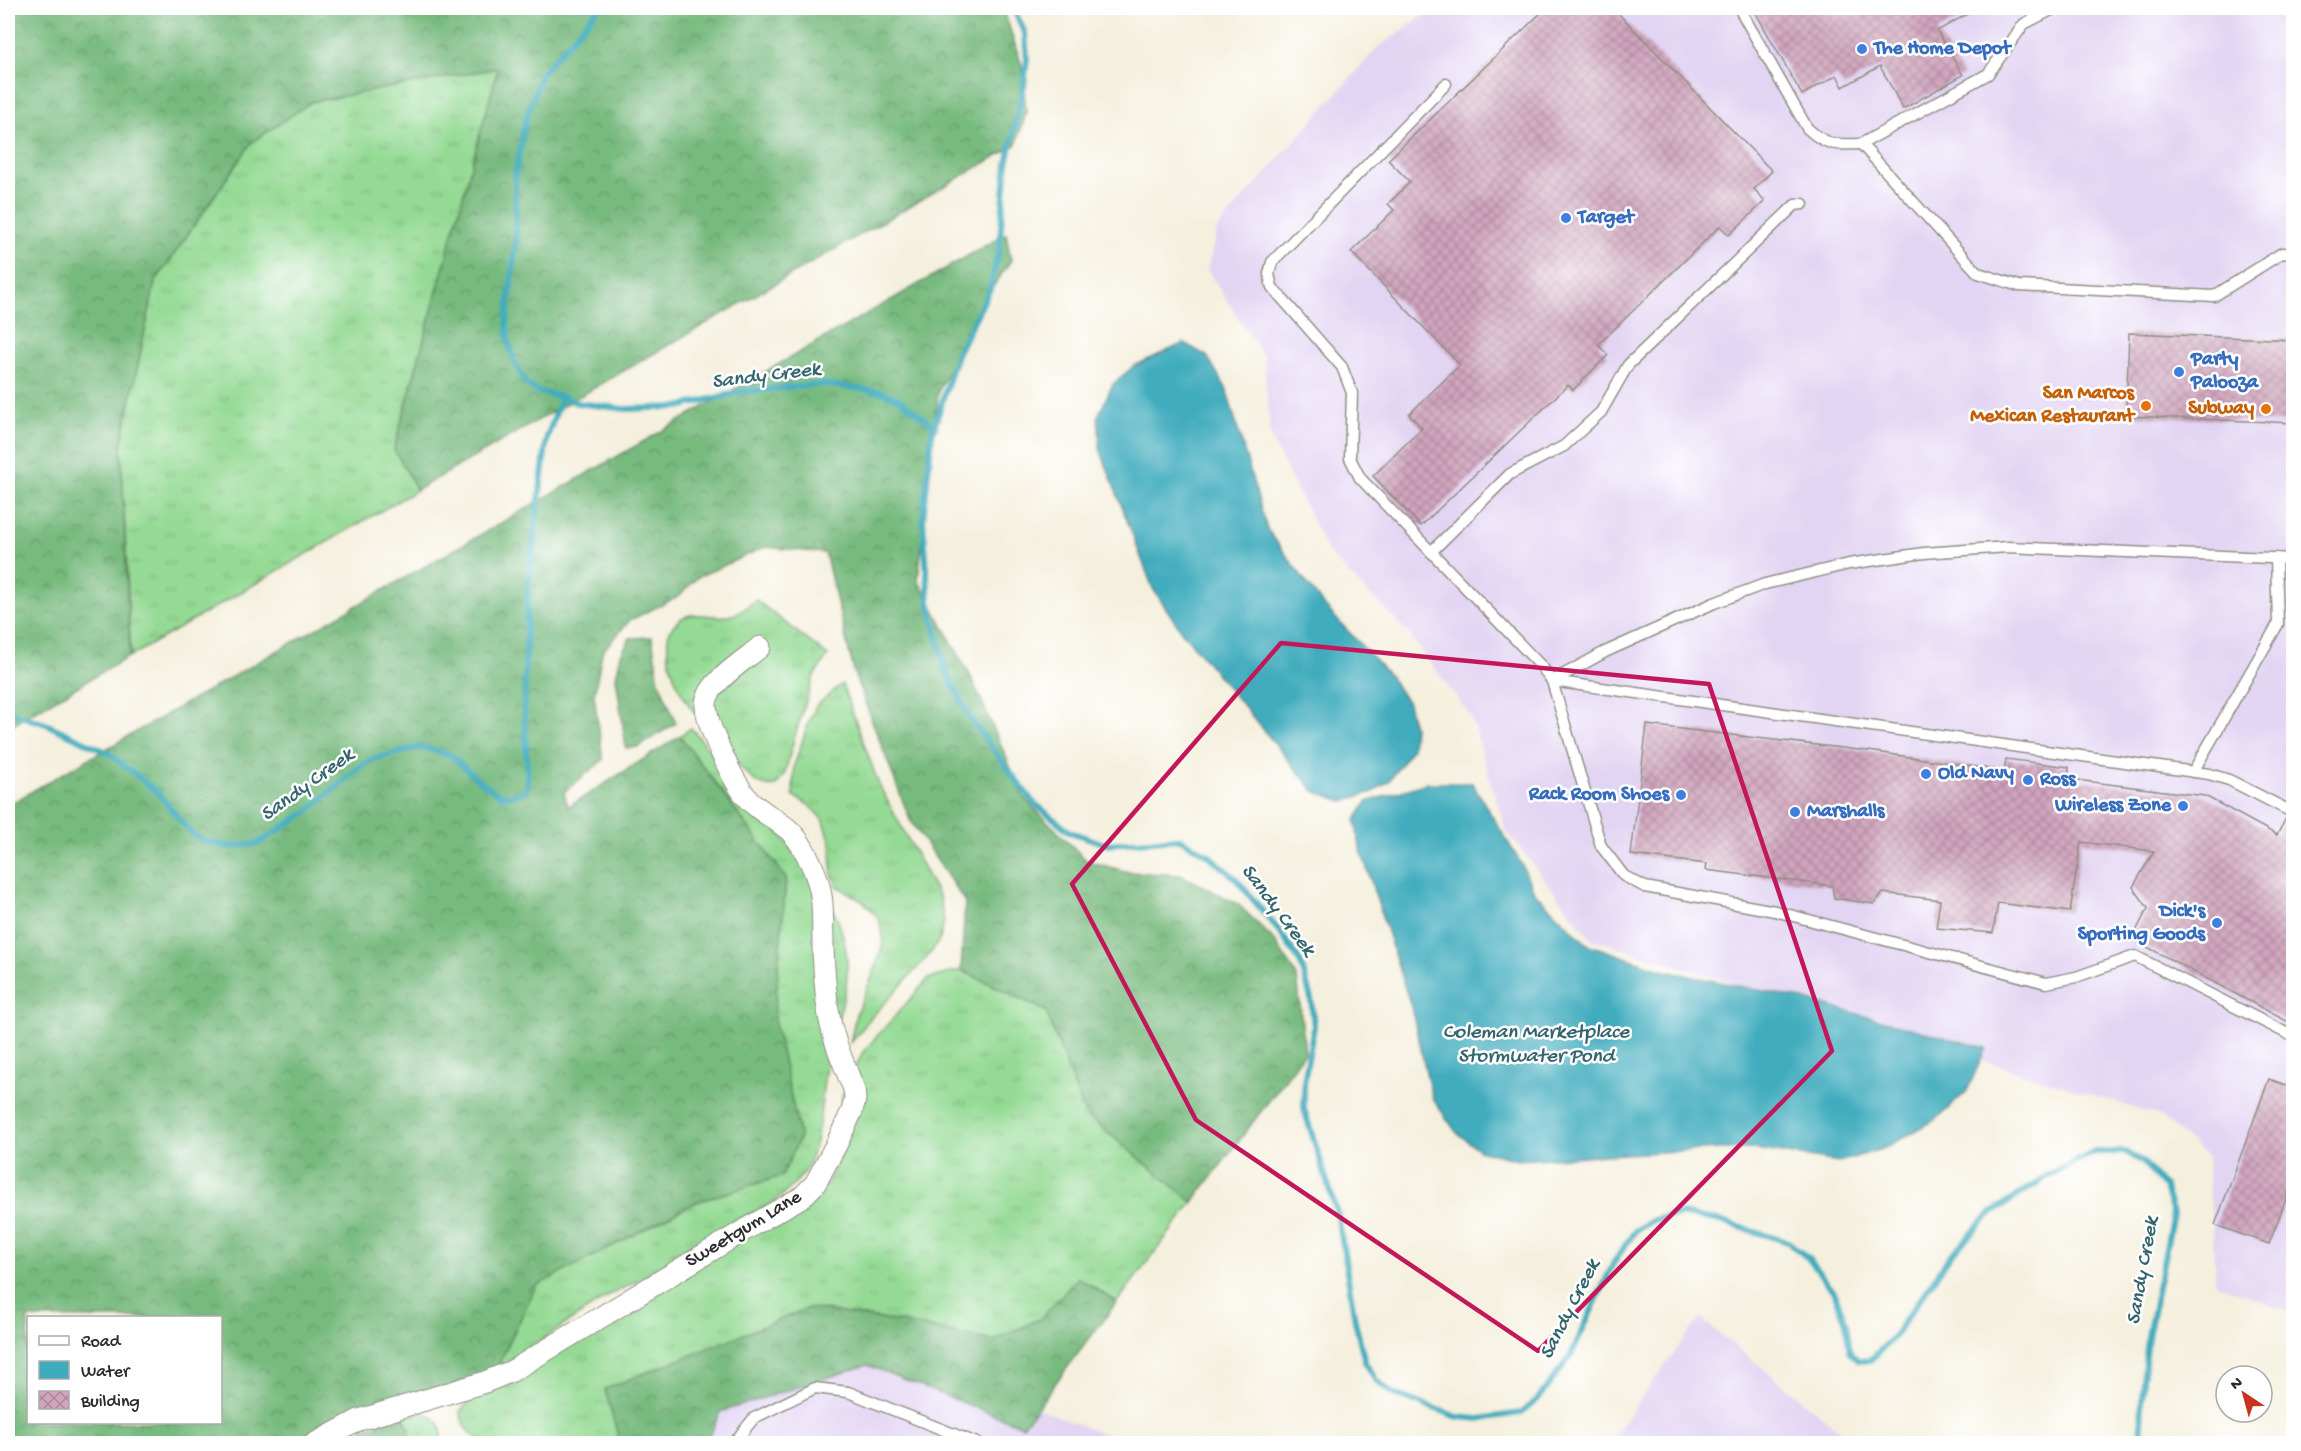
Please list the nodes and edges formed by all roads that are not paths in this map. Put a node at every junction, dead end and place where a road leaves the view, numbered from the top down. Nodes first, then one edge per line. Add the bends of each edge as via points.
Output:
1 (1739, 8) edge
2 (2055, 8) edge
3 (1446, 84) dead end
4 (1861, 144) junction
5 (1803, 204) dead end
6 (2294, 254) edge
7 (1431, 552) junction
8 (2276, 558) junction
9 (2294, 559) edge
10 (760, 647) dead end
11 (1552, 681) junction
12 (2193, 772) junction
13 (2294, 813) edge
14 (2294, 1037) edge
15 (314, 1443) edge
16 (733, 1443) edge
17 (979, 1443) edge

1 - 4 lane via 1807,128 1820,140 1835,145
2 - 4 lane via 2024,24 1988,74
3 - 7 lane via 1272,262 1269,274 1272,287 1342,367 1352,393 1350,458 1360,478
4 - 6 lane via 1978,273 2019,286 2214,296 2282,253
5 - 7 lane via 1795,205 1628,365 1601,412 1564,446 1510,474
7 - 11 lane
8 - 9 lane
8 - 11 lane via 2008,547 1849,564 1765,584 1714,603 1605,652
8 - 12 lane via 2278,624
10 - 15 street, Sweetgum Lane via 716,684 708,693 706,704 712,730 737,784 747,798 800,843 821,892 831,1030 855,1099 815,1184 802,1197 512,1371 359,1420
11 - 12 lane
11 - 14 lane via 1601,846 1624,876 1645,887 1775,911 2046,983 2135,956
12 - 13 lane via 2229,780
16 - 17 lane via 754,1418 815,1388 848,1392

